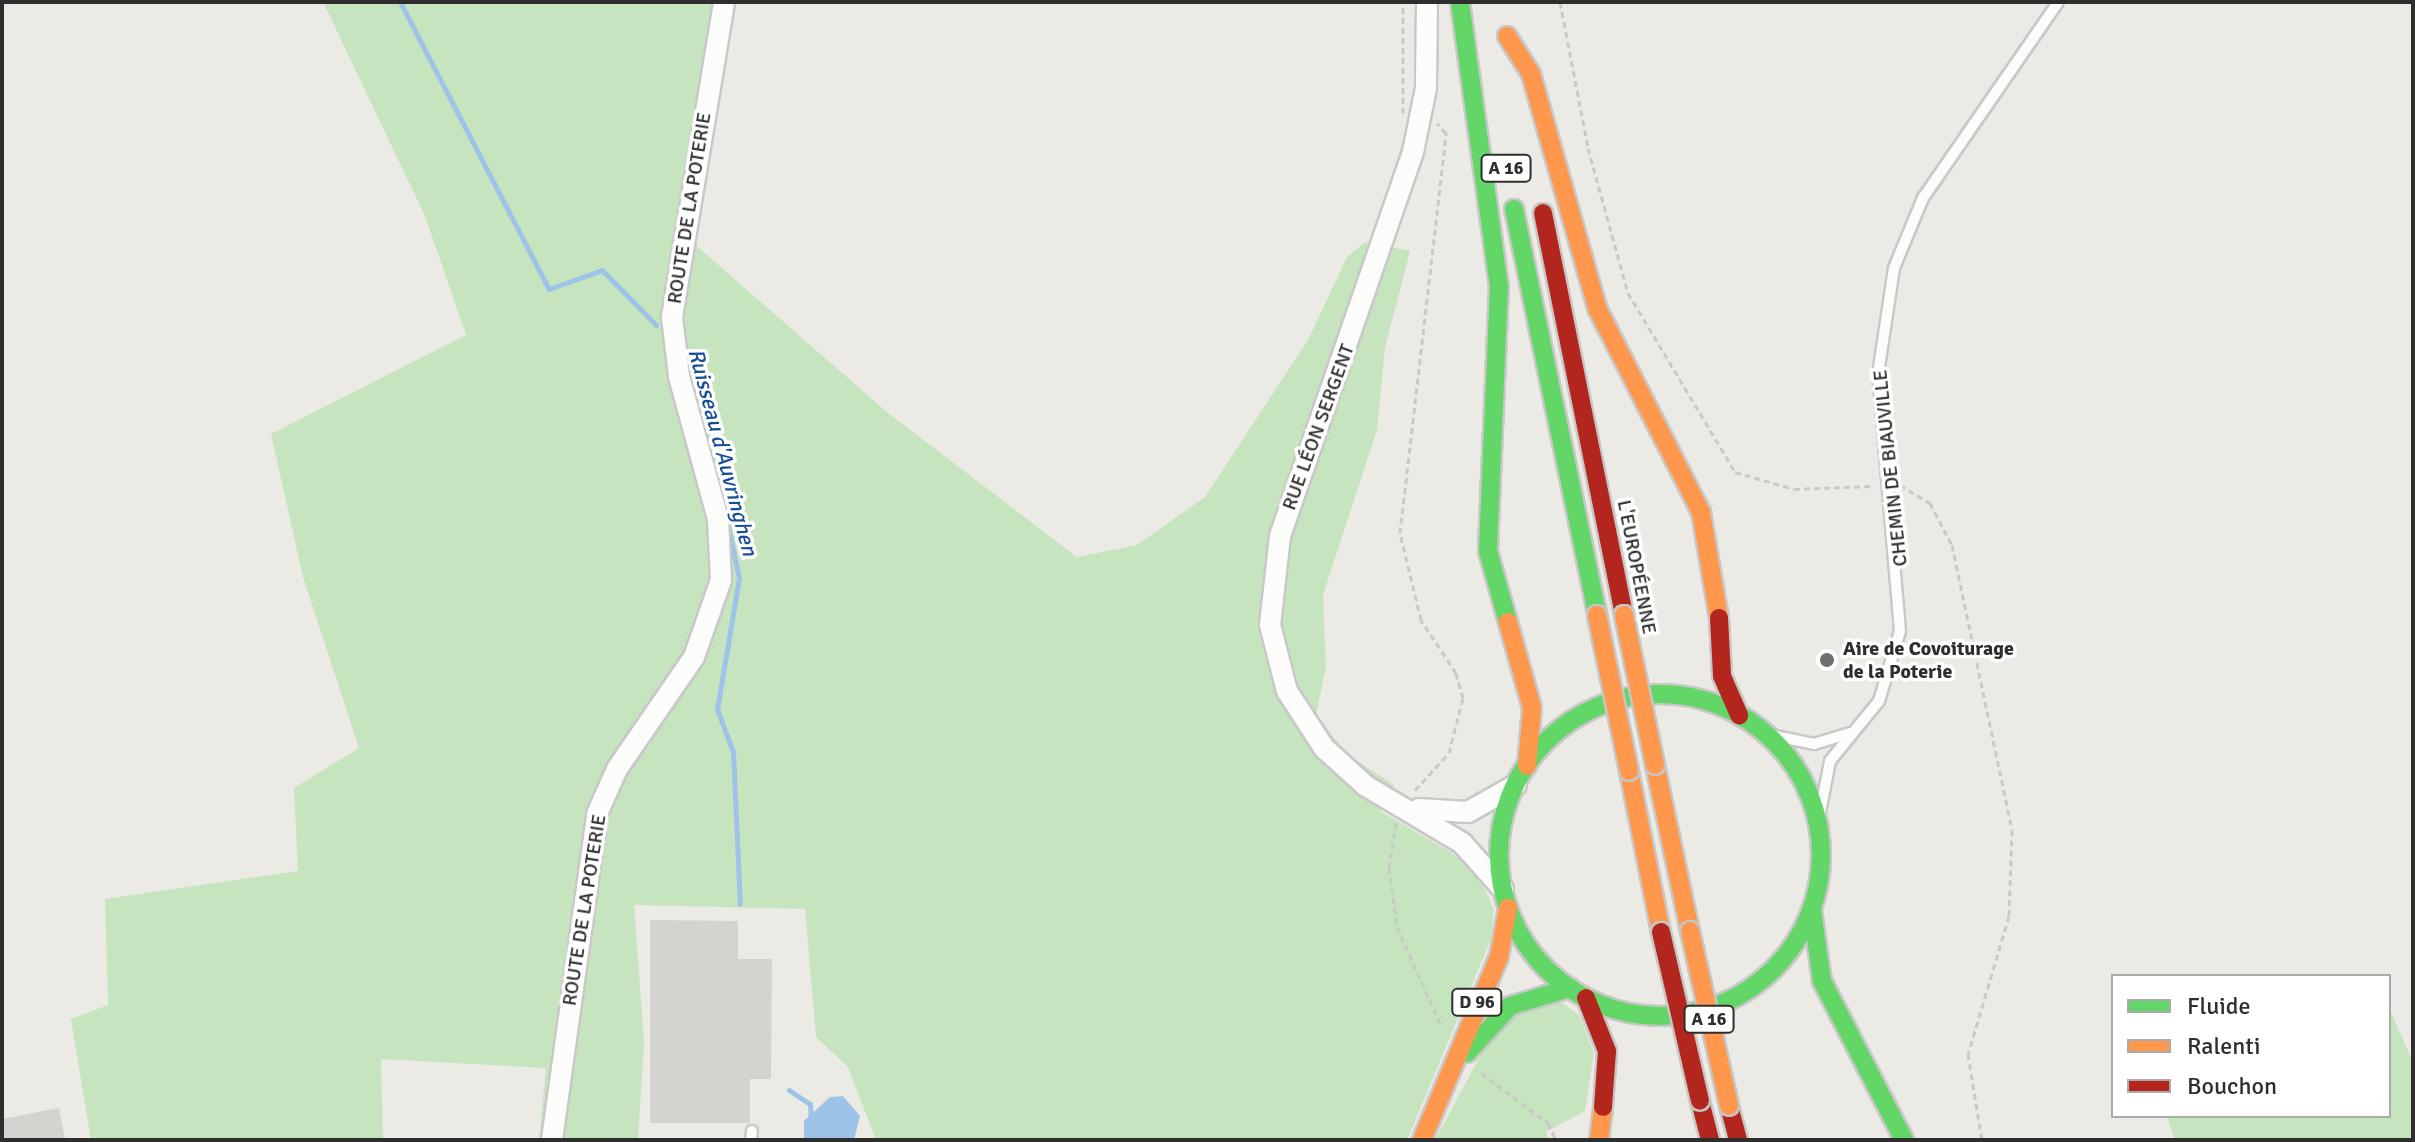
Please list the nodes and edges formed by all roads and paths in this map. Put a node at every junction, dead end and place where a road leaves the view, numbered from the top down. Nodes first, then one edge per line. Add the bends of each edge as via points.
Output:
1 (724, 2) edge
2 (1403, 2) edge
3 (1427, 2) edge
4 (1460, 2) edge
5 (1473, 2) edge
6 (1560, 2) edge
7 (2058, 2) edge
8 (1503, 13) dead end
9 (1507, 36) junction
10 (1421, 118) junction
11 (1501, 144) dead end
12 (1532, 157) dead end
13 (1509, 183) dead end
14 (1538, 187) dead end
15 (1890, 485) junction
16 (1739, 715) junction
17 (1854, 730) junction
18 (1765, 734) junction
19 (1527, 766) junction
20 (1516, 785) junction
21 (1404, 805) junction
22 (1818, 823) junction
23 (1506, 898) junction
24 (1812, 909) junction
25 (1578, 993) junction
26 (1460, 1053) junction
27 (552, 1140) edge
28 (1422, 1140) edge
29 (1556, 1140) edge
30 (1599, 1140) edge
31 (1710, 1140) edge
32 (1738, 1140) edge
33 (1904, 1140) edge
34 (1982, 1140) edge

1 - 27 street, ROUTE DE LA POTERIE via 672,317 679,376 718,519 721,580 694,657 617,769 597,814
2 - 10 path via 1400,109
3 - 10 street, RUE LÉON SERGENT
4 - 19 main road via 1499,286 1487,543 1532,708
5 - 11 main road, A 16
6 - 15 path via 1588,148 1628,293 1735,472 1794,489
7 - 15 lane, CHEMIN DE BIAUVILLE via 1923,198 1899,252 1878,374
8 - 9 main road, A 16
9 - 12 main road, A 16
9 - 16 main road via 1531,74 1598,310 1701,512 1716,575 1722,676
10 - 21 path via 1446,133 1400,533 1421,620 1456,673 1463,698 1449,753
10 - 21 street, RUE LÉON SERGENT via 1389,233 1284,521 1269,600 1277,663 1306,725 1355,778
13 - 31 main road, A 16, bridge via 1661,932
14 - 32 main road, L'EUROPÉENNE / A 16, bridge via 1655,765
15 - 17 lane, CHEMIN DE BIAUVILLE via 1901,583 1898,647 1879,701
15 - 34 path via 1925,498 1952,545 2012,830 2009,916 1968,1054
16 - 18 main road
16 - 19 main road via 1680,696 1618,700 1562,728
17 - 18 lane via 1814,744
17 - 22 lane, CHEMIN DE BIAUVILLE via 1826,770
18 - 22 main road via 1796,770
19 - 20 main road
20 - 21 street via 1468,812
20 - 23 main road via 1500,840
21 - 23 street, RUE LÉON SERGENT via 1472,851
21 - 26 path via 1390,847 1397,927 1421,992
22 - 24 main road via 1820,871
23 - 25 main road via 1530,950
23 - 26 main road, D 96 via 1499,957
24 - 25 main road via 1779,963 1719,1005 1646,1015
24 - 33 main road via 1822,981
25 - 26 main road, D 96 via 1510,1006
25 - 30 main road via 1607,1051
26 - 28 main road, D 96
26 - 29 path via 1548,1123

